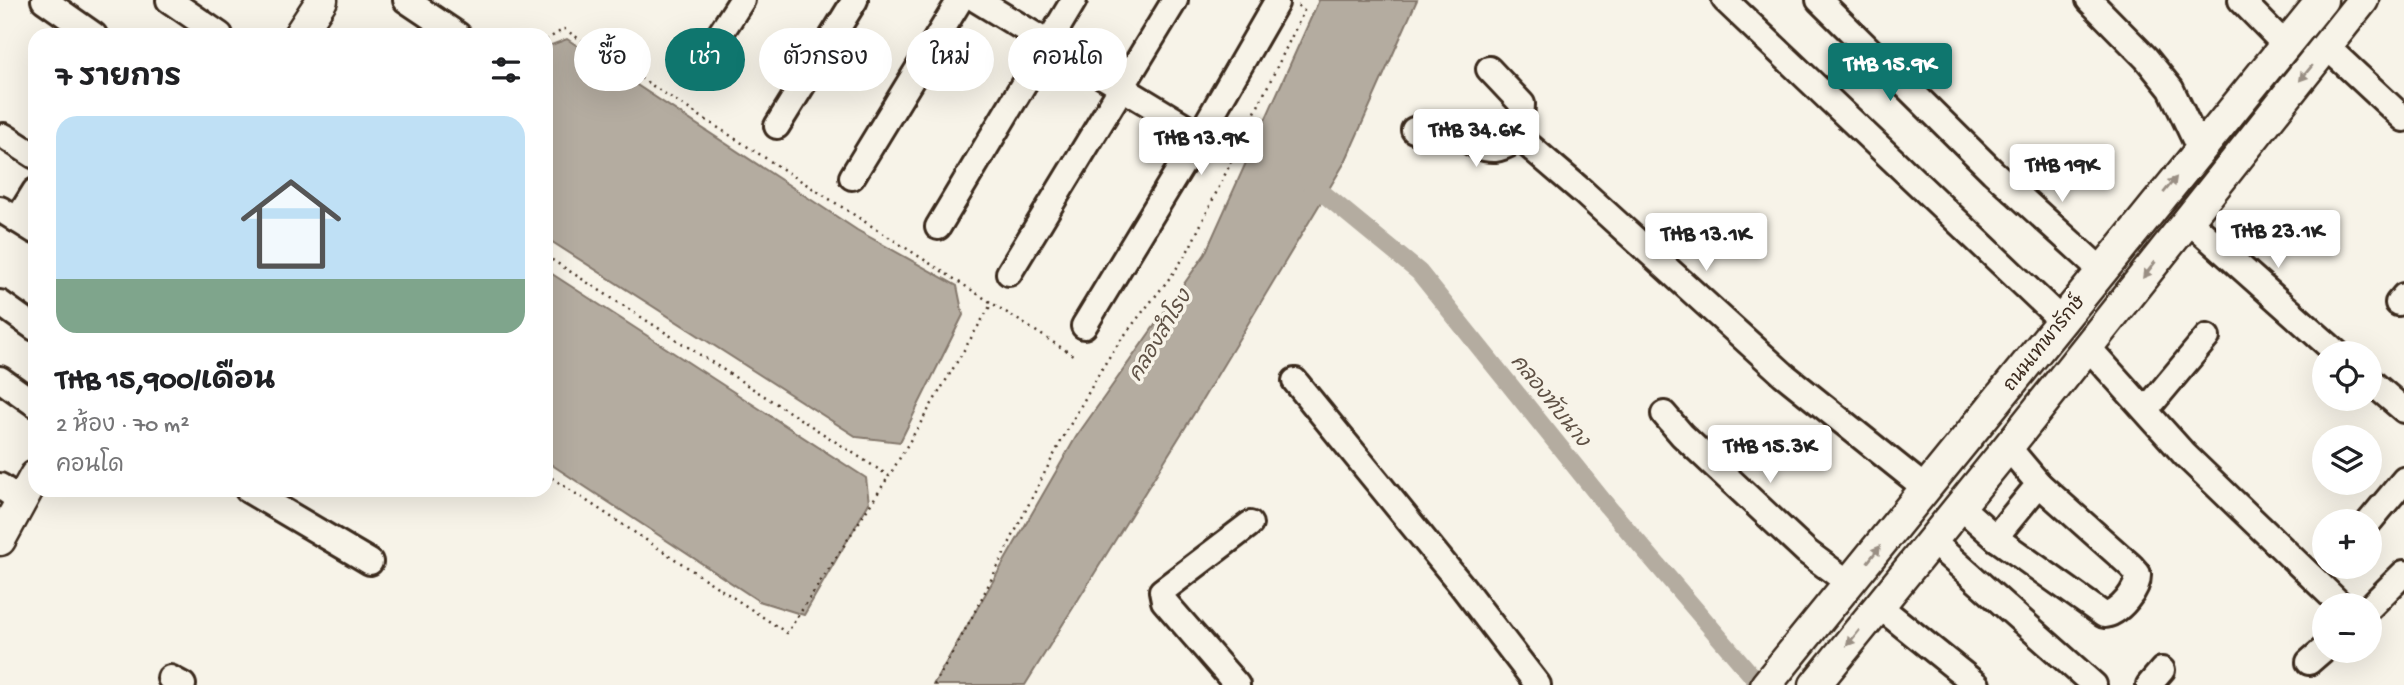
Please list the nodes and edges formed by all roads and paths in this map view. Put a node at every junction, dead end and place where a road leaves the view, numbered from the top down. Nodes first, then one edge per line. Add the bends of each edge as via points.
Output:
1 (44, 0) edge
2 (169, 0) edge
3 (322, 0) edge
4 (406, 0) edge
5 (742, 0) edge
6 (855, 0) edge
7 (960, 0) edge
8 (977, 0) edge
9 (1073, 0) edge
10 (1175, 0) edge
11 (1725, 0) edge
12 (1819, 0) edge
13 (2089, 0) edge
14 (2241, 0) edge
15 (2322, 0) edge
16 (2364, 0) edge
17 (1283, 2) edge
18 (84, 28) edge
19 (210, 28) edge
20 (304, 28) edge
21 (448, 28) edge
22 (724, 28) edge
23 (1023, 28) edge
24 (1057, 28) edge
25 (553, 36) edge
26 (2286, 46) junction
27 (2327, 47) junction
28 (1489, 69) dead end
29 (1127, 82) edge
30 (1019, 91) edge
31 (1122, 91) edge
32 (1126, 91) edge
33 (2404, 120) edge
34 (777, 126) dead end
35 (1414, 131) dead end
36 (1200, 135) junction
37 (4, 136) dead end
38 (1520, 138) junction
39 (2200, 148) junction
40 (28, 151) edge
41 (852, 177) dead end
42 (28, 202) edge
43 (17, 220) edge
44 (2188, 220) junction
45 (938, 227) dead end
46 (553, 260) edge
47 (2101, 270) junction
48 (1009, 273) dead end
49 (0, 303) edge
50 (992, 303) junction
51 (2061, 320) junction
52 (28, 323) edge
53 (1084, 326) dead end
54 (2207, 337) dead end
55 (2323, 341) edge
56 (2088, 347) junction
57 (1076, 357) dead end
58 (0, 379) edge
59 (1295, 381) dead end
60 (2382, 391) edge
61 (28, 399) edge
62 (2146, 410) junction
63 (2404, 410) edge
64 (1664, 414) dead end
65 (2008, 447) junction
66 (889, 476) junction
67 (553, 479) edge
68 (2404, 480) edge
69 (2039, 484) junction
70 (19, 488) edge
71 (1924, 488) junction
72 (260, 497) edge
73 (1961, 507) junction
74 (2380, 509) edge
75 (1250, 524) dead end
76 (1997, 539) junction
77 (0, 540) edge
78 (1932, 541) junction
79 (370, 562) dead end
80 (2404, 573) edge
81 (1850, 584) junction
82 (2328, 593) edge
83 (2382, 595) edge
84 (1879, 606) junction
85 (1775, 674) edge
86 (933, 685) edge
87 (1237, 685) edge
88 (1538, 685) edge
89 (1815, 685) edge
90 (1977, 685) edge
91 (2094, 685) edge

1 - 18 street
2 - 19 street
3 - 20 main road
4 - 21 street
5 - 22 street
6 - 34 street
7 - 41 street
8 - 23 street
9 - 24 street
10 - 29 street
11 - 51 street
12 - 47 street via 1993,172
13 - 39 street via 2171,89
14 - 26 street
15 - 26 main road, ถนนเทพารักษ์
16 - 27 main road, ถนนเทพารักษ์
17 - 36 street
17 - 86 path via 1304,11 1190,247 1091,388
25 - 50 path via 564,29
26 - 39 main road, ถนนเทพารักษ์
27 - 33 street
27 -> 44 main road, ถนนเทพารักษ์
28 - 38 street via 1522,104
30 - 45 street
31 - 48 street
32 - 36 street
35 - 38 street via 1438,125 1490,149 1503,148
36 - 53 street
37 - 40 street
38 - 71 street via 1783,374
47 -> 39 main road, ถนนเทพารักษ์
42 - 43 street
44 - 55 street
44 -> 56 main road, ถนนเทพารักษ์
46 - 66 path
47 - 51 main road, ถนนเทพารักษ์
49 - 52 street
50 - 57 path
50 - 66 path
51 - 71 main road, ถนนเทพารักษ์
54 - 62 street
56 - 62 street
56 - 65 main road, ถนนเทพารักษ์
58 - 61 street
59 - 88 street
60 - 63 street
62 - 82 street via 2185,455
64 - 81 street via 1807,552
65 - 69 street
65 - 73 main road, ถนนเทพารักษ์
66 - 67 path via 787,633
68 - 74 street
69 - 76 street
69 - 76 street via 2131,566 2138,574 2137,585 2116,612 2104,615
70 - 77 main road
81 -> 71 main road, ถนนเทพารักษ์
72 - 79 street
73 - 76 street
73 - 78 main road, ถนนเทพารักษ์
75 - 87 street via 1161,592
78 - 84 main road, ถนนเทพารักษ์
78 - 91 street
80 - 83 street
81 - 85 main road, ถนนเทพารักษ์
84 -> 89 main road, ถนนเทพารักษ์
84 - 90 street

